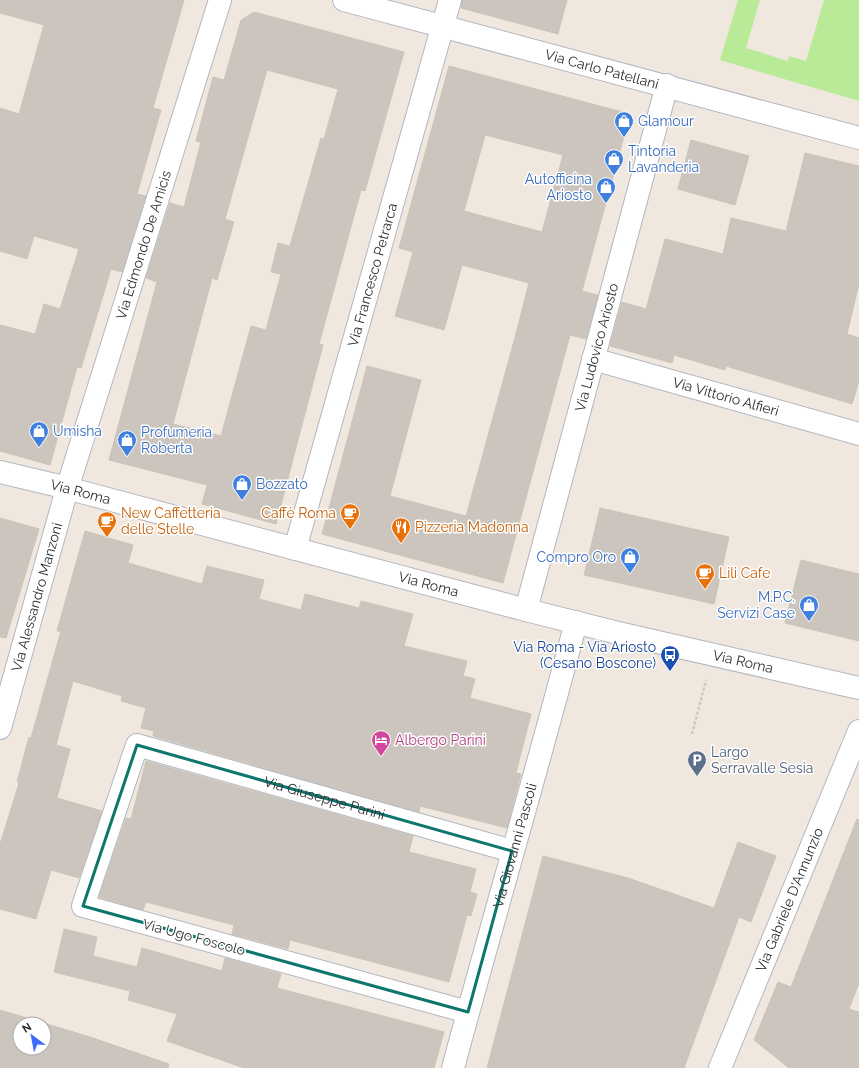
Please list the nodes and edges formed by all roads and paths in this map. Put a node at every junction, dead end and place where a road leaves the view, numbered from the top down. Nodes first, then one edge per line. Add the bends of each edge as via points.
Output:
1 (220, 0) edge
2 (344, 0) edge
3 (450, 0) edge
4 (442, 26) junction
5 (667, 85) junction
6 (859, 138) edge
7 (593, 359) junction
8 (859, 434) edge
9 (0, 472) edge
10 (66, 489) junction
11 (295, 549) junction
12 (526, 610) junction
13 (576, 622) junction
14 (713, 654) junction
15 (859, 688) edge
16 (0, 728) edge
17 (859, 731) edge
18 (692, 734) dead end
19 (137, 745) joint
20 (512, 851) junction
21 (468, 1012) junction
22 (453, 1068) edge
23 (720, 1068) edge

1 - 10 street, Via Edmondo De Amicis
2 - 4 street, Via Carlo Patellani
3 - 4 street, Via Francesco Petrarca
4 - 5 street, Via Carlo Patellani
4 - 11 street, Via Francesco Petrarca
5 - 6 street, Via Carlo Patellani
5 - 7 street, Via Ludovico Ariosto
7 - 8 street, Via Vittorio Alfieri
7 - 12 street, Via Ludovico Ariosto
9 - 10 street, Via Roma
10 - 11 street, Via Roma
10 - 16 street, Via Alessandro Manzoni
11 - 12 street, Via Roma
12 - 13 street, Via Roma
13 - 14 street, Via Roma
13 - 20 street, Via Giovanni Pascoli
14 - 15 street, Via Roma
14 - 18 path
17 - 23 street, Via Gabriele D'Annunzio
19 - 20 street, Via Giuseppe Parini
19 - 21 street, Via Ugo Foscolo via 83,906
20 - 21 street, Via Giovanni Pascoli
21 - 22 street, Via Giovanni Pascoli

